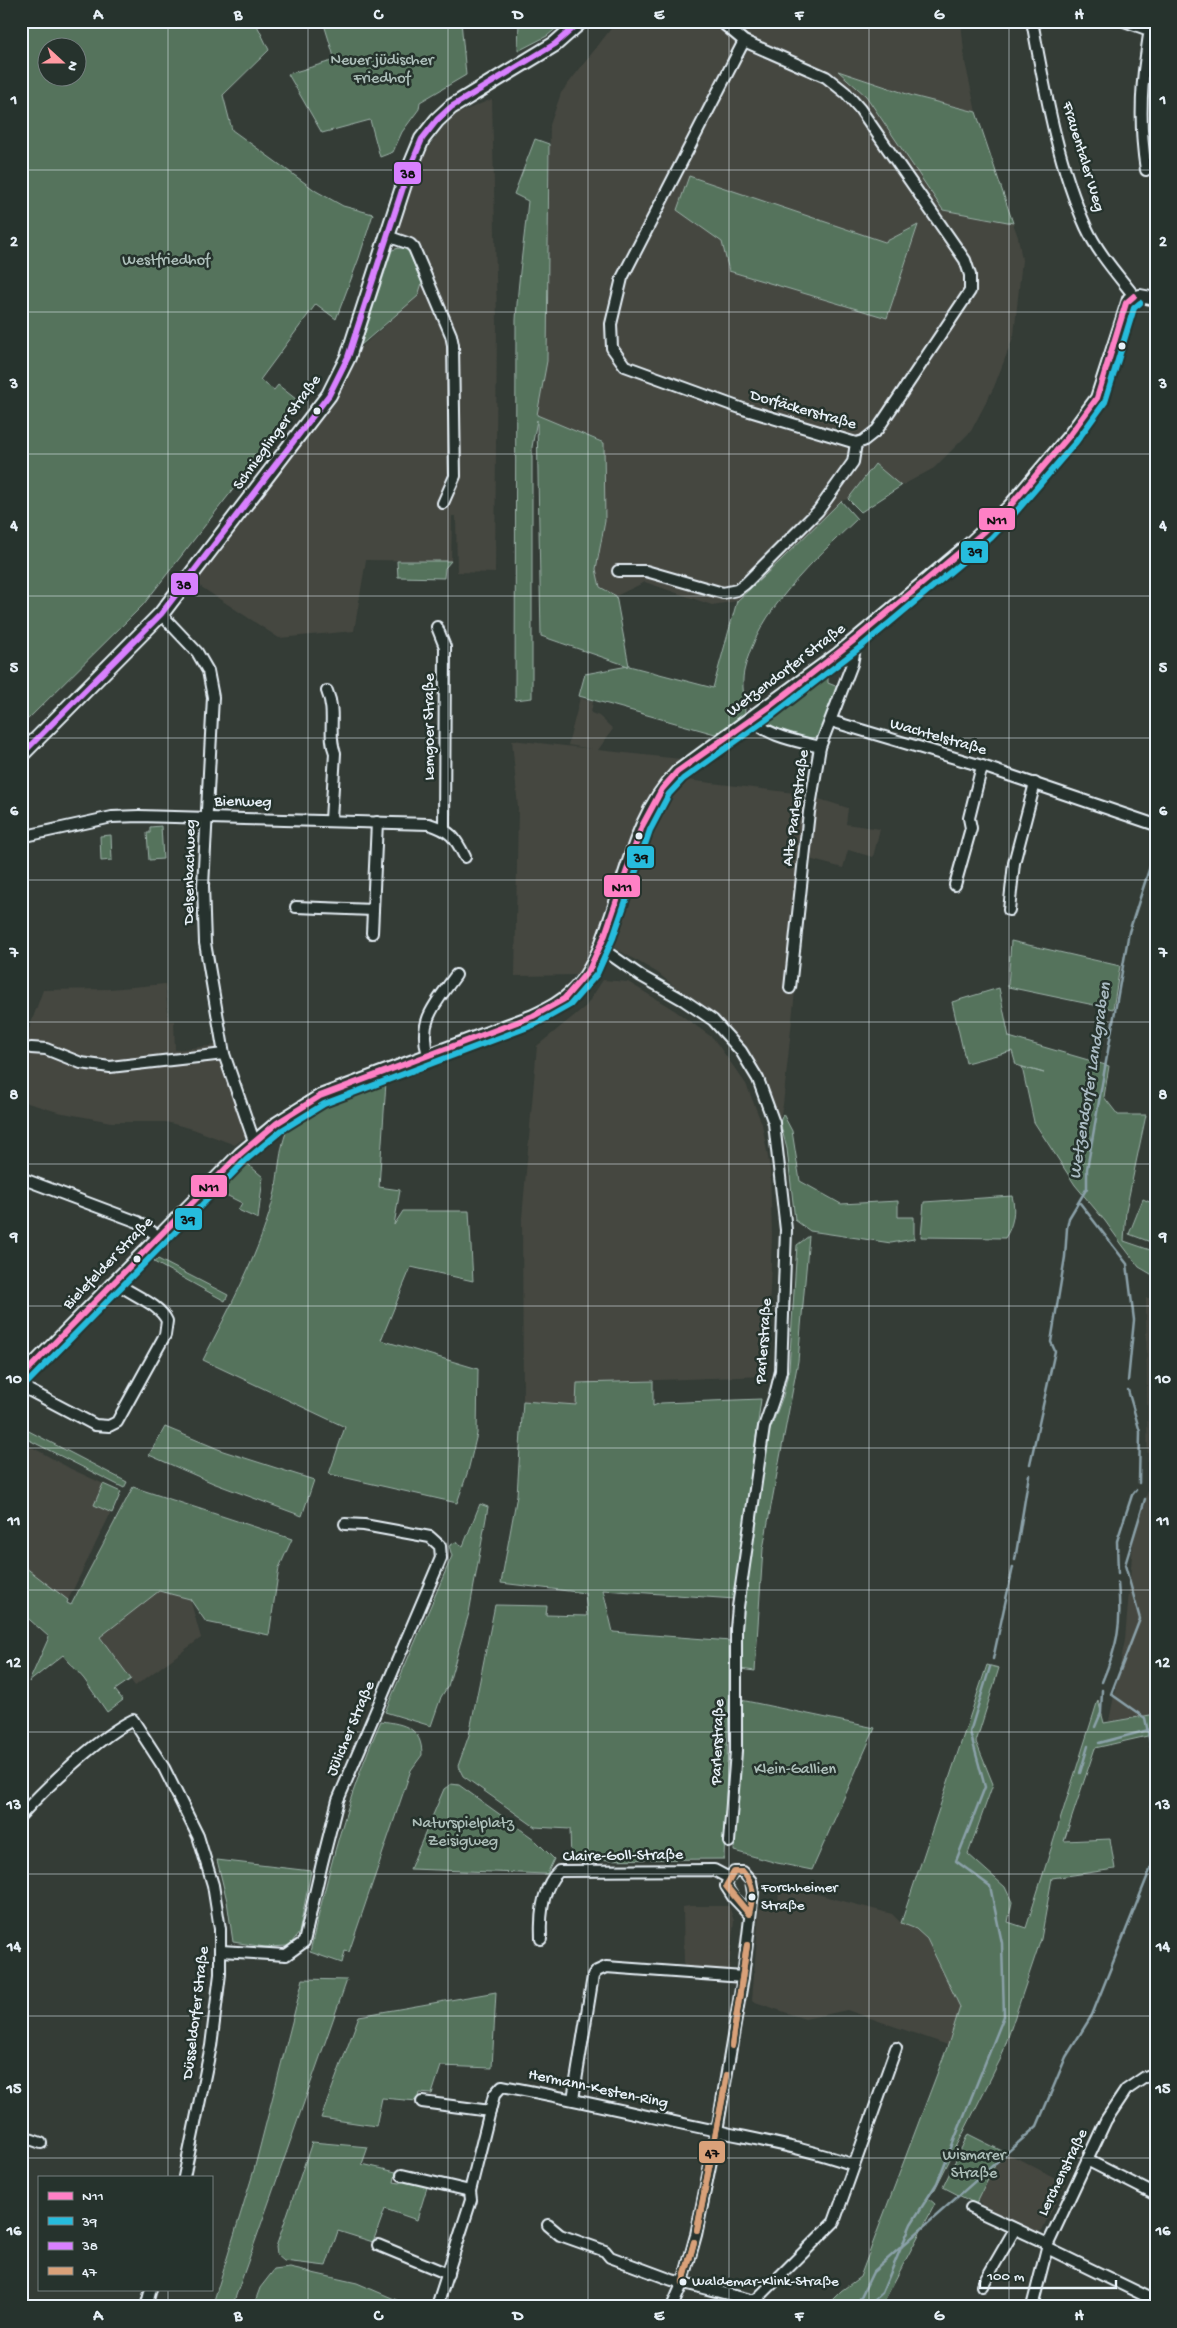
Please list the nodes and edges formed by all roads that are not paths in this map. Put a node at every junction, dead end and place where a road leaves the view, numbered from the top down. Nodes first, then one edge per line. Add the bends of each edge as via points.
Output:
1 (580, 21) edge
2 (720, 21) edge
3 (1032, 21) edge
4 (1124, 21) edge
5 (1151, 26) edge
6 (744, 41) junction
7 (1146, 170) dead end
8 (387, 236) junction
9 (1134, 296) junction
10 (1156, 299) edge
11 (856, 443) junction
12 (444, 502) dead end
13 (618, 571) dead end
14 (161, 614) junction
15 (437, 627) dead end
16 (856, 638) junction
17 (327, 691) dead end
18 (752, 719) junction
19 (831, 722) junction
20 (820, 747) junction
21 (21, 755) edge
22 (982, 766) junction
23 (1035, 783) junction
24 (206, 817) junction
25 (331, 820) junction
26 (377, 822) junction
27 (1156, 825) edge
28 (444, 829) junction
29 (21, 837) edge
30 (465, 857) dead end
31 (955, 885) dead end
32 (296, 907) dead end
33 (373, 910) junction
34 (1009, 910) dead end
35 (372, 933) dead end
36 (600, 948) junction
37 (456, 975) dead end
38 (790, 988) dead end
39 (454, 1046) joint
40 (31, 1048) dead end
41 (224, 1054) junction
42 (428, 1055) junction
43 (254, 1141) junction
44 (21, 1178) edge
45 (158, 1236) junction
46 (114, 1281) junction
47 (21, 1377) edge
48 (21, 1386) edge
49 (345, 1524) dead end
50 (21, 1815) edge
51 (729, 1842) dead end
52 (728, 1878) junction
53 (749, 1914) junction
54 (540, 1939) dead end
55 (221, 1951) junction
56 (743, 1977) junction
57 (896, 2048) dead end
58 (1156, 2073) edge
59 (573, 2099) junction
60 (422, 2102) dead end
61 (490, 2111) junction
62 (717, 2131) junction
63 (21, 2136) edge
64 (41, 2143) dead end
65 (1087, 2160) junction
66 (854, 2165) junction
67 (402, 2175) dead end
68 (184, 2176) edge
69 (470, 2192) junction
70 (1156, 2195) edge
71 (971, 2208) dead end
72 (548, 2225) dead end
73 (1015, 2229) junction
74 (378, 2245) dead end
75 (1047, 2246) junction
76 (448, 2274) junction
77 (683, 2282) junction
78 (982, 2286) dead end
79 (151, 2290) edge
80 (1156, 2301) edge
81 (146, 2307) edge
82 (445, 2307) edge
83 (672, 2307) edge
84 (1032, 2307) edge

1 - 8 main road, Schnieglinger Straße via 555,44 462,99 437,120 422,139 412,161
2 - 6 street, Dorfäckerstraße
3 - 9 street, Frauentaler Weg via 1056,133 1086,228
4 - 5 street
5 - 7 street via 1140,114
6 - 11 street, Dorfäckerstraße via 817,72 846,93 965,260 970,275 970,291 876,430
6 - 11 street, Dorfäckerstraße via 622,278 612,324 612,348 625,366 743,409
8 - 12 street via 414,248 451,335 455,476
8 - 14 main road, Schnieglinger Straße via 348,358 329,395
9 - 10 street
9 - 16 street, Wetzendorfer Straße via 1126,304 1096,398 1069,436 985,531
11 - 13 street via 853,462 818,511 736,590 723,593 646,571
14 - 21 main road, Schnieglinger Straße
14 - 24 street, Delsenbachweg via 197,652 208,671 213,697
15 - 28 street, Lemgoer Straße via 445,647
16 - 18 street, Wetzendorfer Straße
16 - 19 street, Alte Parlerstraße via 852,664
17 - 25 street via 333,704 331,744 336,753
18 - 20 street via 770,732
18 - 36 street, Wetzendorfer Straße via 677,772 654,800 639,832
19 - 20 street, Alte Parlerstraße
19 - 22 street, Wachtelstraße
20 - 38 street, Alte Parlerstraße via 809,812
22 - 23 street, Wachtelstraße
22 - 31 street via 969,818 971,828
23 - 27 street, Wachtelstraße
23 - 34 street via 1014,863
24 - 25 street, Bienweg
24 - 29 street, Bienweg via 112,817
24 - 41 street, Delsenbachweg via 205,943
25 - 26 street, Bienweg
26 - 28 street, Bienweg via 429,824
26 - 33 street
28 - 30 street via 455,838
32 - 33 street
33 - 35 street
36 - 39 street, Wetzendorfer Straße via 584,978 564,999 544,1011
36 - 51 street, Parlerstraße via 713,1020 741,1051 758,1079 774,1123 786,1230 781,1371 764,1427 738,1607 736,1750
37 - 42 street via 432,1008 425,1025 424,1041
39 - 42 street, Bielefelder Straße
40 - 41 street via 46,1049 81,1063 110,1067
41 - 43 street, Delsenbachweg
42 - 43 street, Bielefelder Straße via 320,1096
43 - 45 street, Bielefelder Straße
44 - 45 street via 138,1222
45 - 46 street, Bielefelder Straße
46 - 47 street, Bielefelder Straße
46 - 48 street via 125,1291 157,1308 167,1321 165,1335 117,1422 110,1426 95,1425
49 - 55 street, Jülicher Straße via 430,1537 440,1546 441,1558 338,1800 304,1942 286,1955
50 - 55 street, Düsseldorfer Straße via 119,1727 134,1720 164,1768 198,1836 213,1885
52 - 53 street via 726,1886
52 - 53 street via 734,1872 743,1872 751,1881
52 - 54 street, Claire-Goll-Straße via 714,1870 559,1871 553,1876 540,1912
53 - 56 street
55 - 68 street, Düsseldorfer Straße via 211,2046
56 - 59 street via 606,1967 596,1971
56 - 62 street
57 - 66 street
58 - 65 street, Lerchenstraße via 1135,2083 1118,2100
59 - 61 street, Hermann-Kesten-Ring via 502,2086 494,2095
59 - 62 street, Hermann-Kesten-Ring
60 - 61 street
61 - 69 street, Hermann-Kesten-Ring
62 - 66 street, Hermann-Kesten-Ring via 811,2151
62 - 77 street
63 - 64 street
65 - 70 street
65 - 75 street, Lerchenstraße
66 - 77 street via 834,2222 760,2298 751,2300
67 - 69 street
69 - 76 street, Hermann-Kesten-Ring via 471,2200
71 - 73 street
72 - 77 street via 560,2235 605,2251 610,2257
73 - 75 street
73 - 78 street
74 - 76 street
75 - 80 street
75 - 84 street, Lerchenstraße
76 - 82 street, Hermann-Kesten-Ring via 438,2303
77 - 83 street
79 - 81 street

